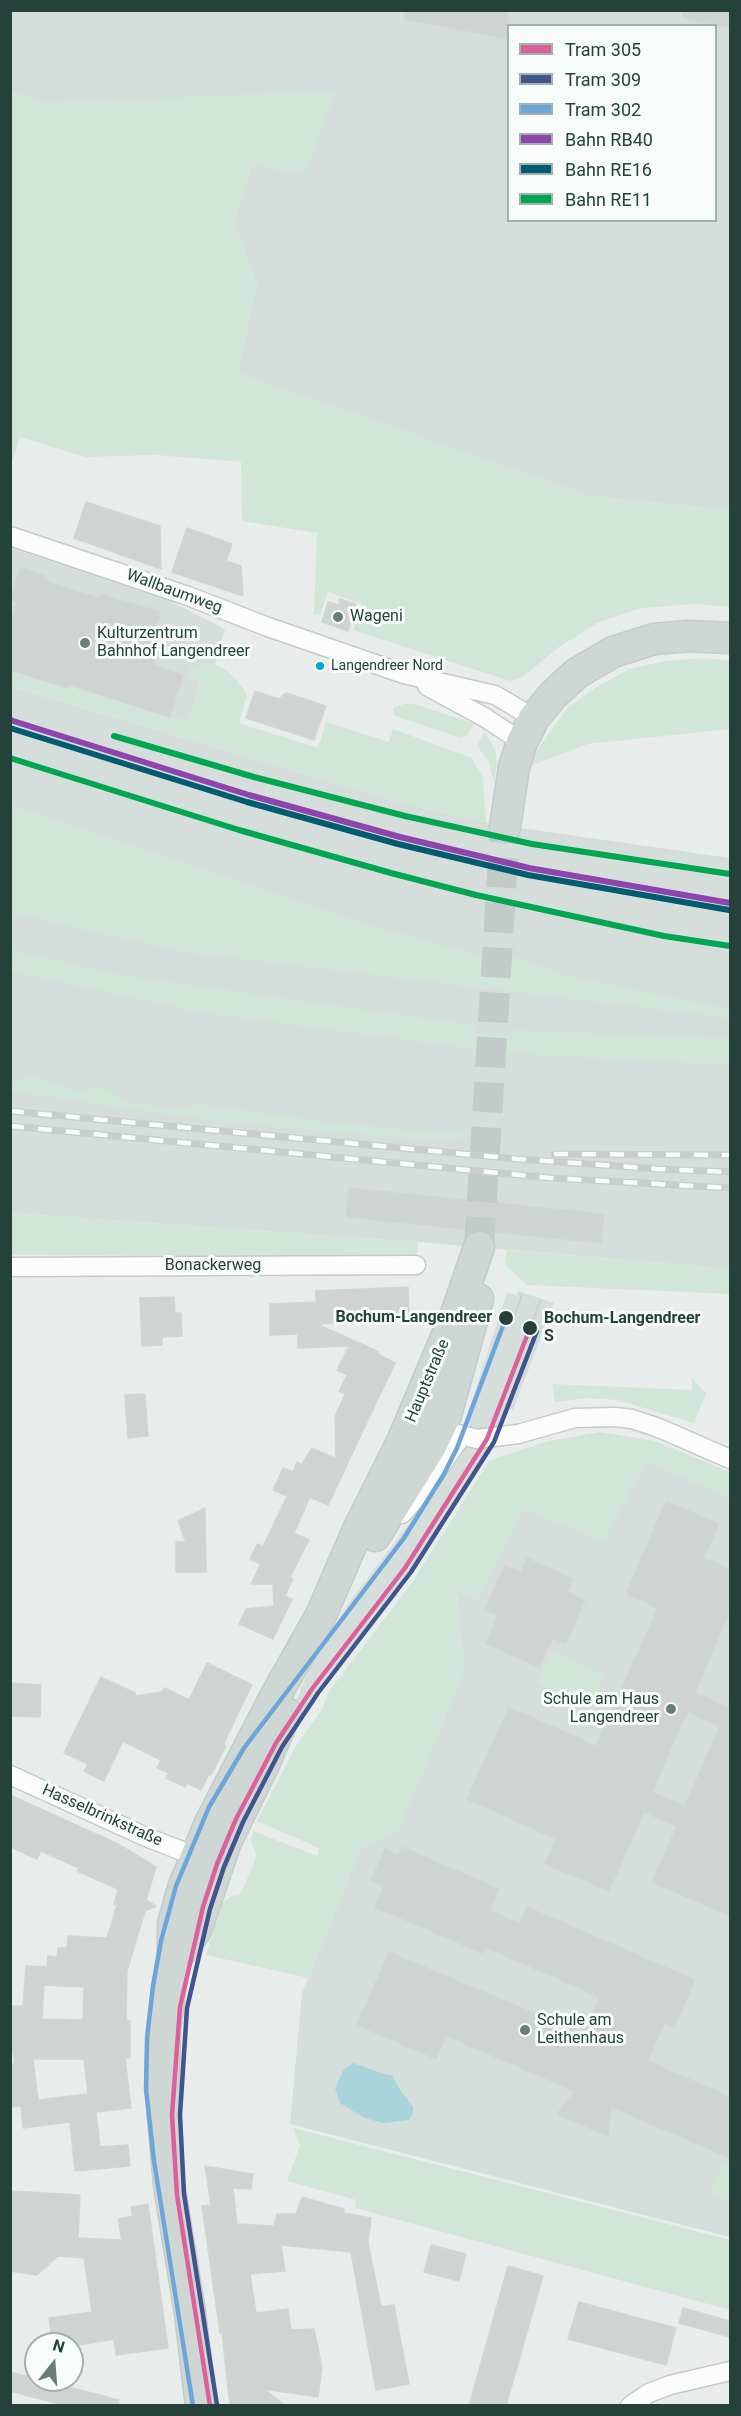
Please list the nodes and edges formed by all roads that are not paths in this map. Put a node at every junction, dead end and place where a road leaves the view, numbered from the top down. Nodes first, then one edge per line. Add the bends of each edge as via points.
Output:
1 (10, 536) edge
2 (730, 638) edge
3 (405, 674) junction
4 (528, 730) junction
5 (505, 826) tunnel mouth
6 (416, 1265) dead end
7 (10, 1267) edge
8 (437, 1429) junction
9 (730, 1459) edge
10 (331, 1596) junction
11 (10, 1775) edge
12 (206, 1860) junction
13 (730, 2371) edge
14 (201, 2406) edge
15 (630, 2406) edge

1 - 3 street, Wallbaumweg
2 - 4 main road via 662,638 613,652 577,673 554,694
3 - 4 street, Wallbaumweg via 484,717
3 - 4 street, Wallbaumweg via 495,695
4 - 5 main road via 510,789
6 - 7 street, Bonackerweg
8 - 9 street via 487,1438 575,1418 615,1417 659,1428
8 - 10 main road, Hauptstraße via 377,1533
8 - 10 main road, Hauptstraße via 357,1532
10 - 12 main road, Hauptstraße via 256,1732
11 - 12 street, Hasselbrinkstraße
12 - 14 main road, Hauptstraße via 196,1930 173,1963 165,2031 163,2116
13 - 15 street via 670,2385

